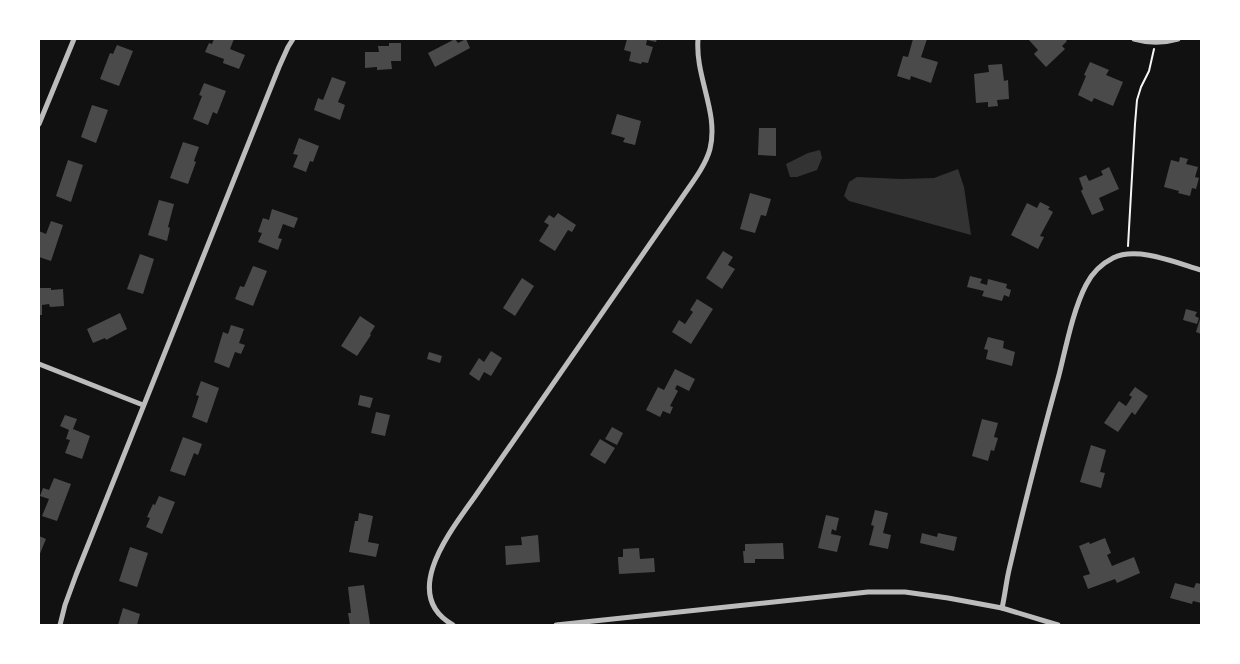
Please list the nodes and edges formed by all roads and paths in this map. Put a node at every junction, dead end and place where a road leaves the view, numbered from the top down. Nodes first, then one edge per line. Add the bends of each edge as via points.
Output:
1 (74, 39) edge
2 (293, 39) edge
3 (698, 39) edge
4 (1134, 39) edge
5 (1178, 39) edge
6 (1154, 42) junction
7 (39, 124) edge
8 (1128, 254) junction
9 (1201, 270) edge
10 (39, 364) edge
11 (143, 405) junction
12 (1002, 608) junction
13 (60, 625) edge
14 (453, 625) edge
15 (556, 625) edge
16 (1058, 625) edge

1 - 7 street
2 - 11 street
3 - 14 street via 699,66 712,120 706,161 438,552 431,571 431,600 436,610
4 - 6 street
5 - 6 street
6 - 8 path via 1153,57 1137,100
8 - 9 street via 1147,255
8 - 12 street via 1115,257 1097,269 1087,283 1076,310
10 - 11 street
11 - 13 street via 76,575
12 - 15 street via 926,594 868,592
12 - 16 street

